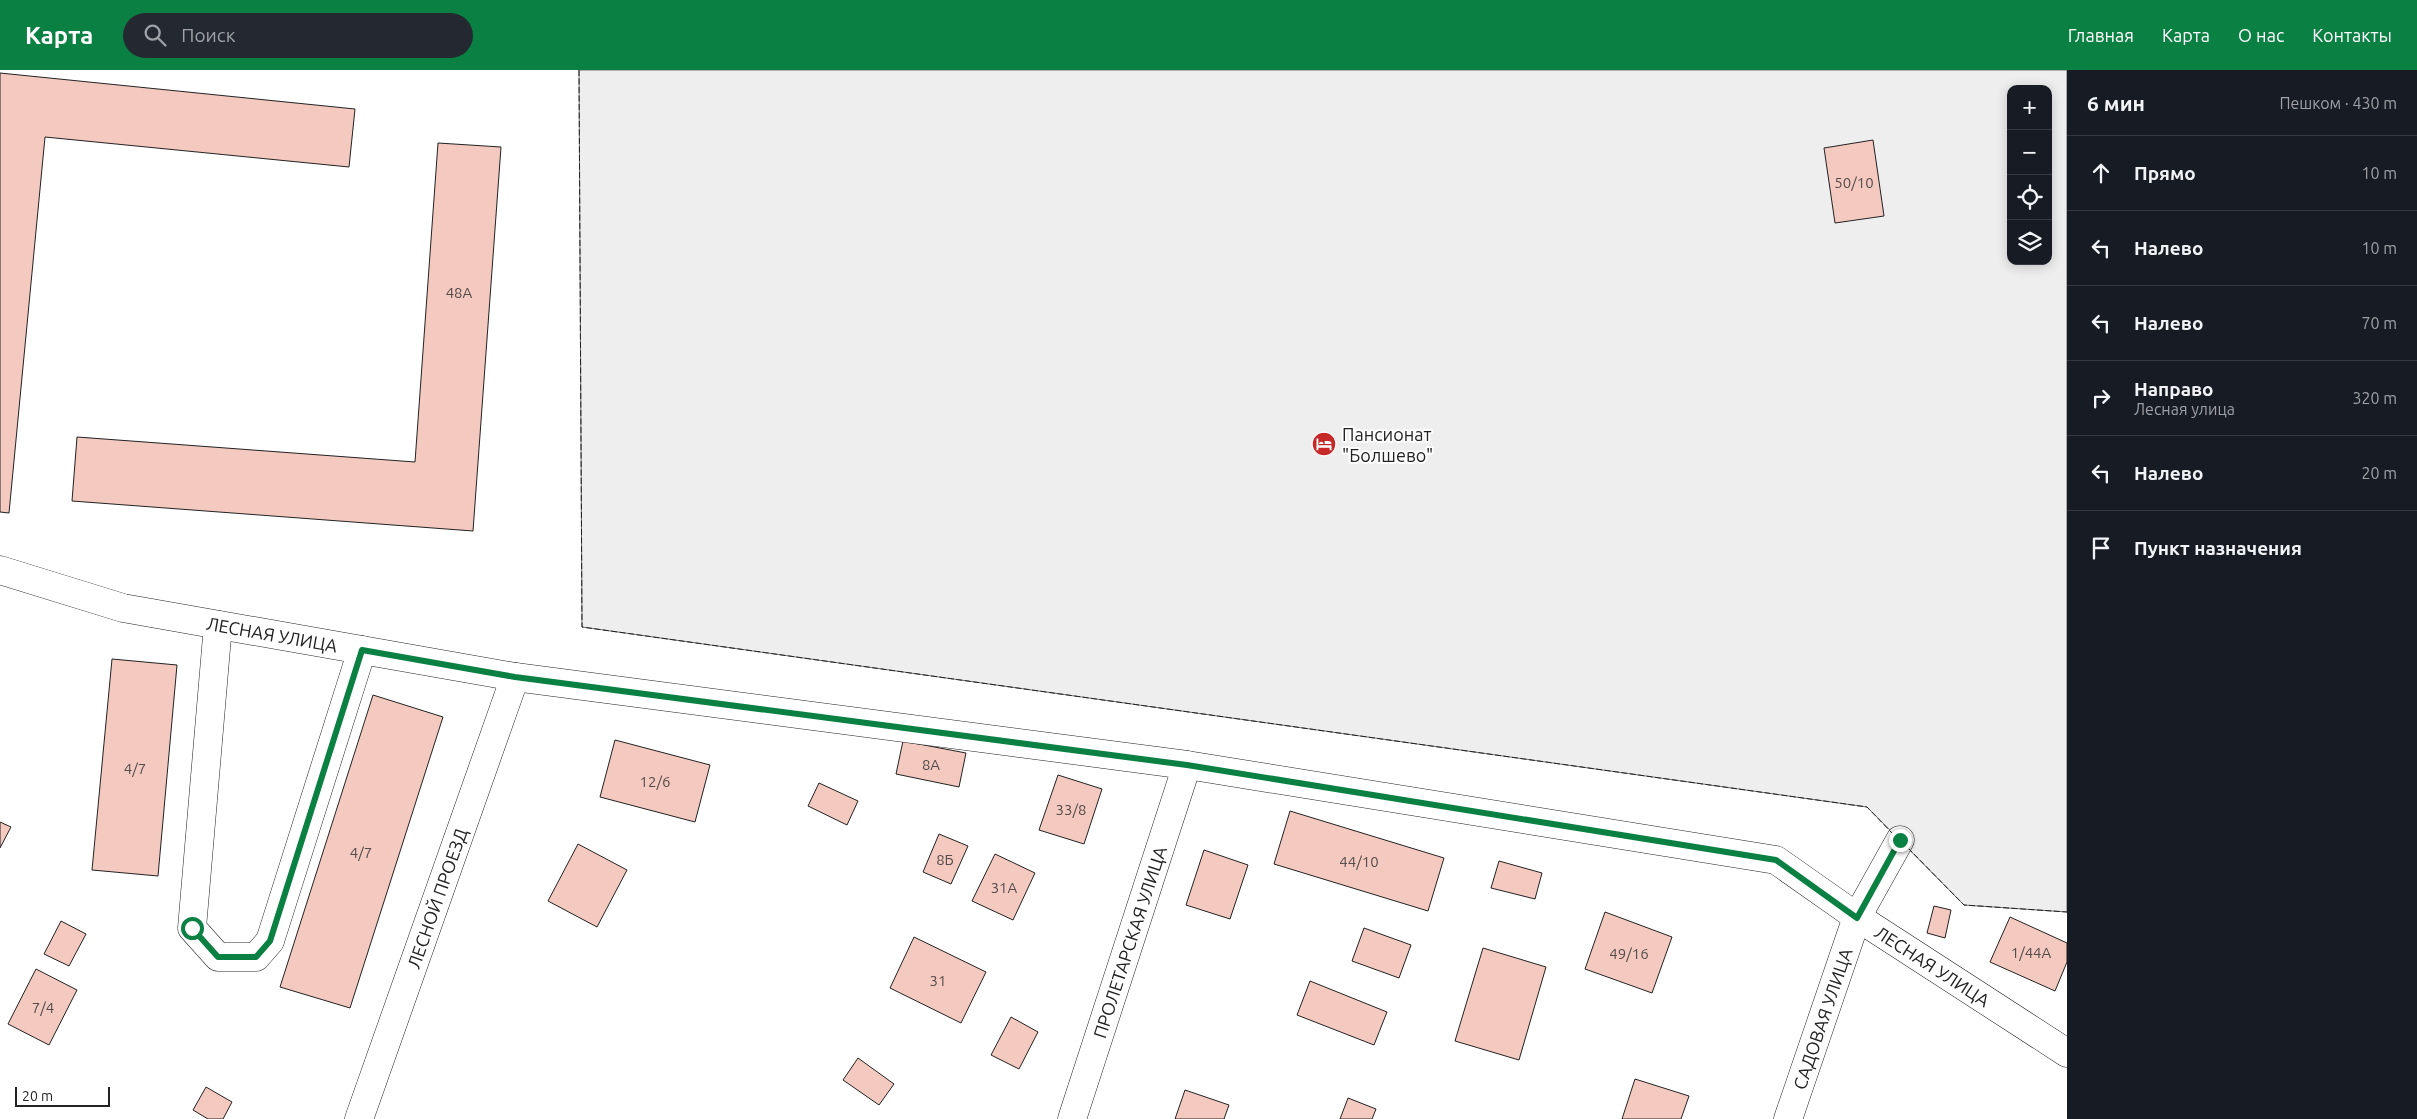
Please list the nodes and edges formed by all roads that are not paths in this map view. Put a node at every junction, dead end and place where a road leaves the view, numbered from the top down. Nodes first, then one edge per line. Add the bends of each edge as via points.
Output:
1 (0, 570) edge
2 (218, 625) junction
3 (362, 650) junction
4 (515, 677) junction
5 (1187, 765) junction
6 (1900, 840) dead end
7 (1857, 918) junction
8 (2067, 1053) edge
9 (359, 1119) edge
10 (1072, 1119) edge
11 (1788, 1119) edge

1 - 2 street, ЛЕСНАЯ УЛИЦА via 123,608
2 - 3 street, ЛЕСНАЯ УЛИЦА
2 - 3 street via 192,928 218,957 256,957 270,941
3 - 4 street, ЛЕСНАЯ УЛИЦА
4 - 5 street, ЛЕСНАЯ УЛИЦА
4 - 9 street, ЛЕСНОЙ ПРОЕЗД
5 - 7 street, ЛЕСНАЯ УЛИЦА via 1776,860
5 - 10 street, ПРОЛЕТАРСКАЯ УЛИЦА
6 - 7 street, САДОВАЯ УЛИЦА
7 - 8 street, ЛЕСНАЯ УЛИЦА
7 - 11 street, САДОВАЯ УЛИЦА

